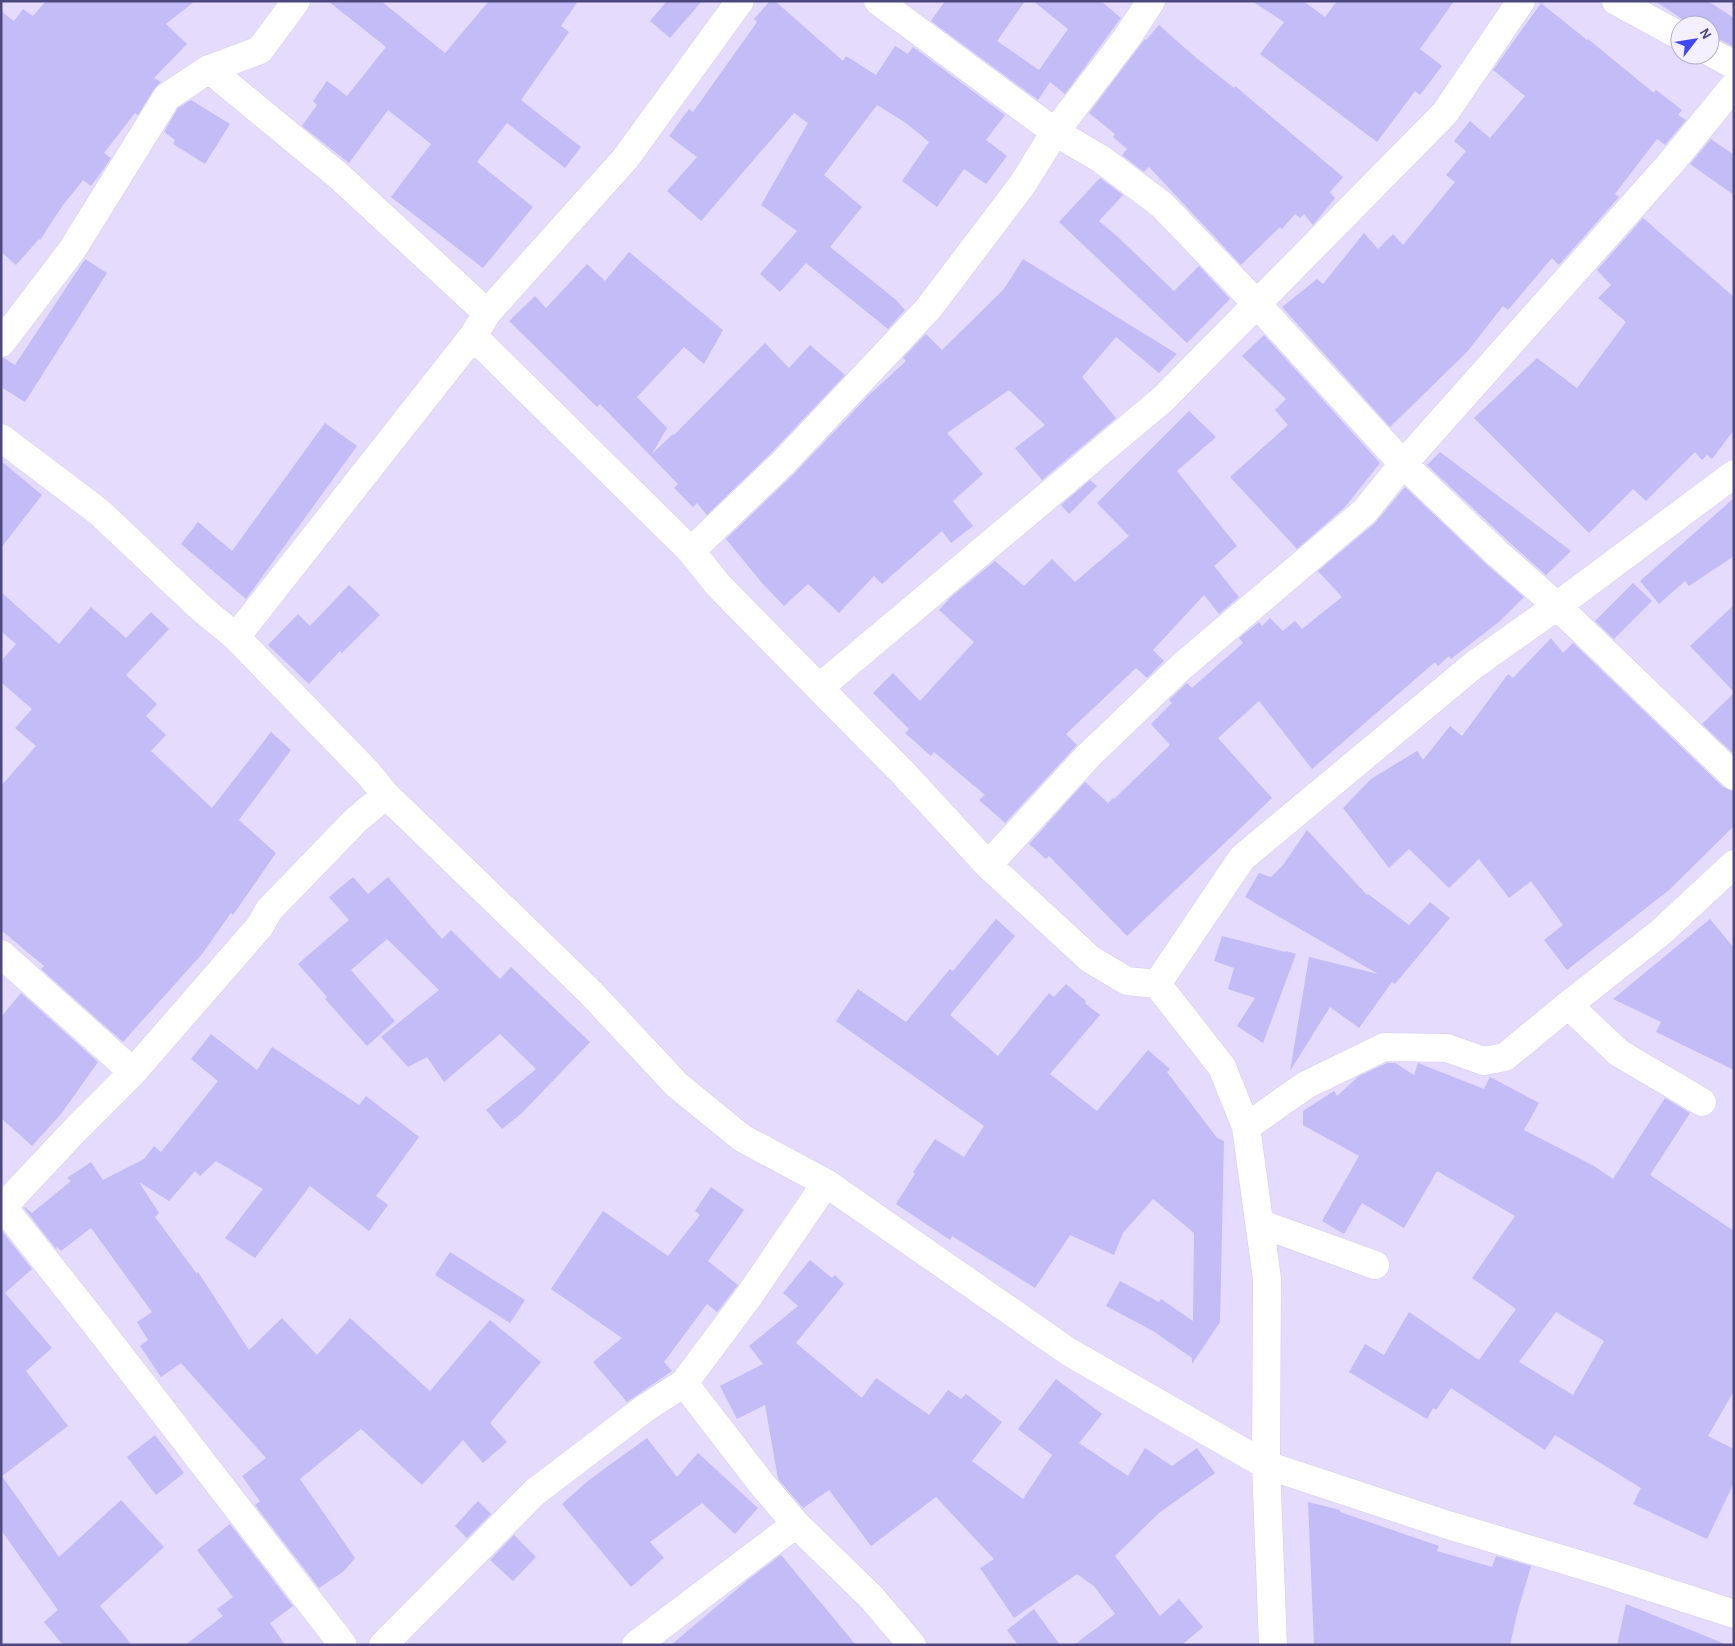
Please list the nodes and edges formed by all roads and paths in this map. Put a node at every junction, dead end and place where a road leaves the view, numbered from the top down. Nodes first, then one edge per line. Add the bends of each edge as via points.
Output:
1 (296, 1) edge
2 (740, 1) edge
3 (878, 1) edge
4 (1151, 1) edge
5 (1521, 1) edge
6 (1616, 1) edge
7 (1670, 31) edge
8 (1720, 57) edge
9 (1734, 65) edge
10 (209, 69) junction
11 (1734, 86) edge
12 (1055, 132) junction
13 (1256, 303) junction
14 (487, 313) junction
15 (473, 336) junction
16 (1, 343) edge
17 (1, 438) edge
18 (1403, 464) junction
19 (1734, 474) edge
20 (691, 550) junction
21 (1557, 606) junction
22 (236, 637) junction
23 (820, 687) junction
24 (1734, 776) edge
25 (386, 795) junction
26 (1734, 864) edge
27 (988, 865) junction
28 (1, 954) edge
29 (1158, 984) junction
30 (1568, 1005) junction
31 (133, 1072) junction
32 (1702, 1102) dead end
33 (1246, 1127) junction
34 (826, 1182) junction
35 (2, 1208) edge
36 (1260, 1224) junction
37 (1375, 1265) dead end
38 (684, 1384) junction
39 (1266, 1465) junction
40 (796, 1524) junction
41 (1734, 1614) edge
42 (343, 1645) edge
43 (383, 1645) edge
44 (636, 1645) edge
45 (912, 1645) edge
46 (1273, 1645) edge

1 - 10 street via 260,50
2 - 14 street via 625,159
3 - 12 street
4 - 12 street
5 - 13 street via 1445,113
6 - 7 street
8 - 9 street
10 - 14 street via 341,178
10 - 16 street via 166,97 72,250
11 - 18 street via 1670,164
12 - 13 street via 1101,159 1162,206
12 - 20 street via 1022,185 928,309 782,463
13 - 18 street
13 - 23 street via 1163,399
14 - 15 street
15 - 20 street
15 - 22 street
17 - 22 street via 99,512
18 - 21 street
18 - 27 street via 1365,511 1181,667 1089,756
19 - 21 street
20 - 23 street via 718,585
21 - 24 street
21 - 29 street via 1474,665 1242,858
22 - 25 street
23 - 27 street
25 - 31 street via 356,820 268,910 260,926
25 - 34 street via 590,992 677,1085 742,1138
26 - 30 street via 1661,932
27 - 29 street via 1090,959 1127,981
28 - 31 street
29 - 33 street via 1222,1067
30 - 32 street via 1619,1053
30 - 33 street via 1505,1057 1484,1061 1446,1048 1384,1047 1306,1085
31 - 35 street
33 - 36 street
34 - 38 street via 749,1296
34 - 39 street via 1069,1352
35 - 42 street via 104,1334
36 - 37 street
36 - 39 street via 1267,1279
38 - 40 street
38 - 43 street via 644,1409 535,1492
39 - 41 street
39 - 46 street
40 - 44 street
40 - 45 street via 871,1597

